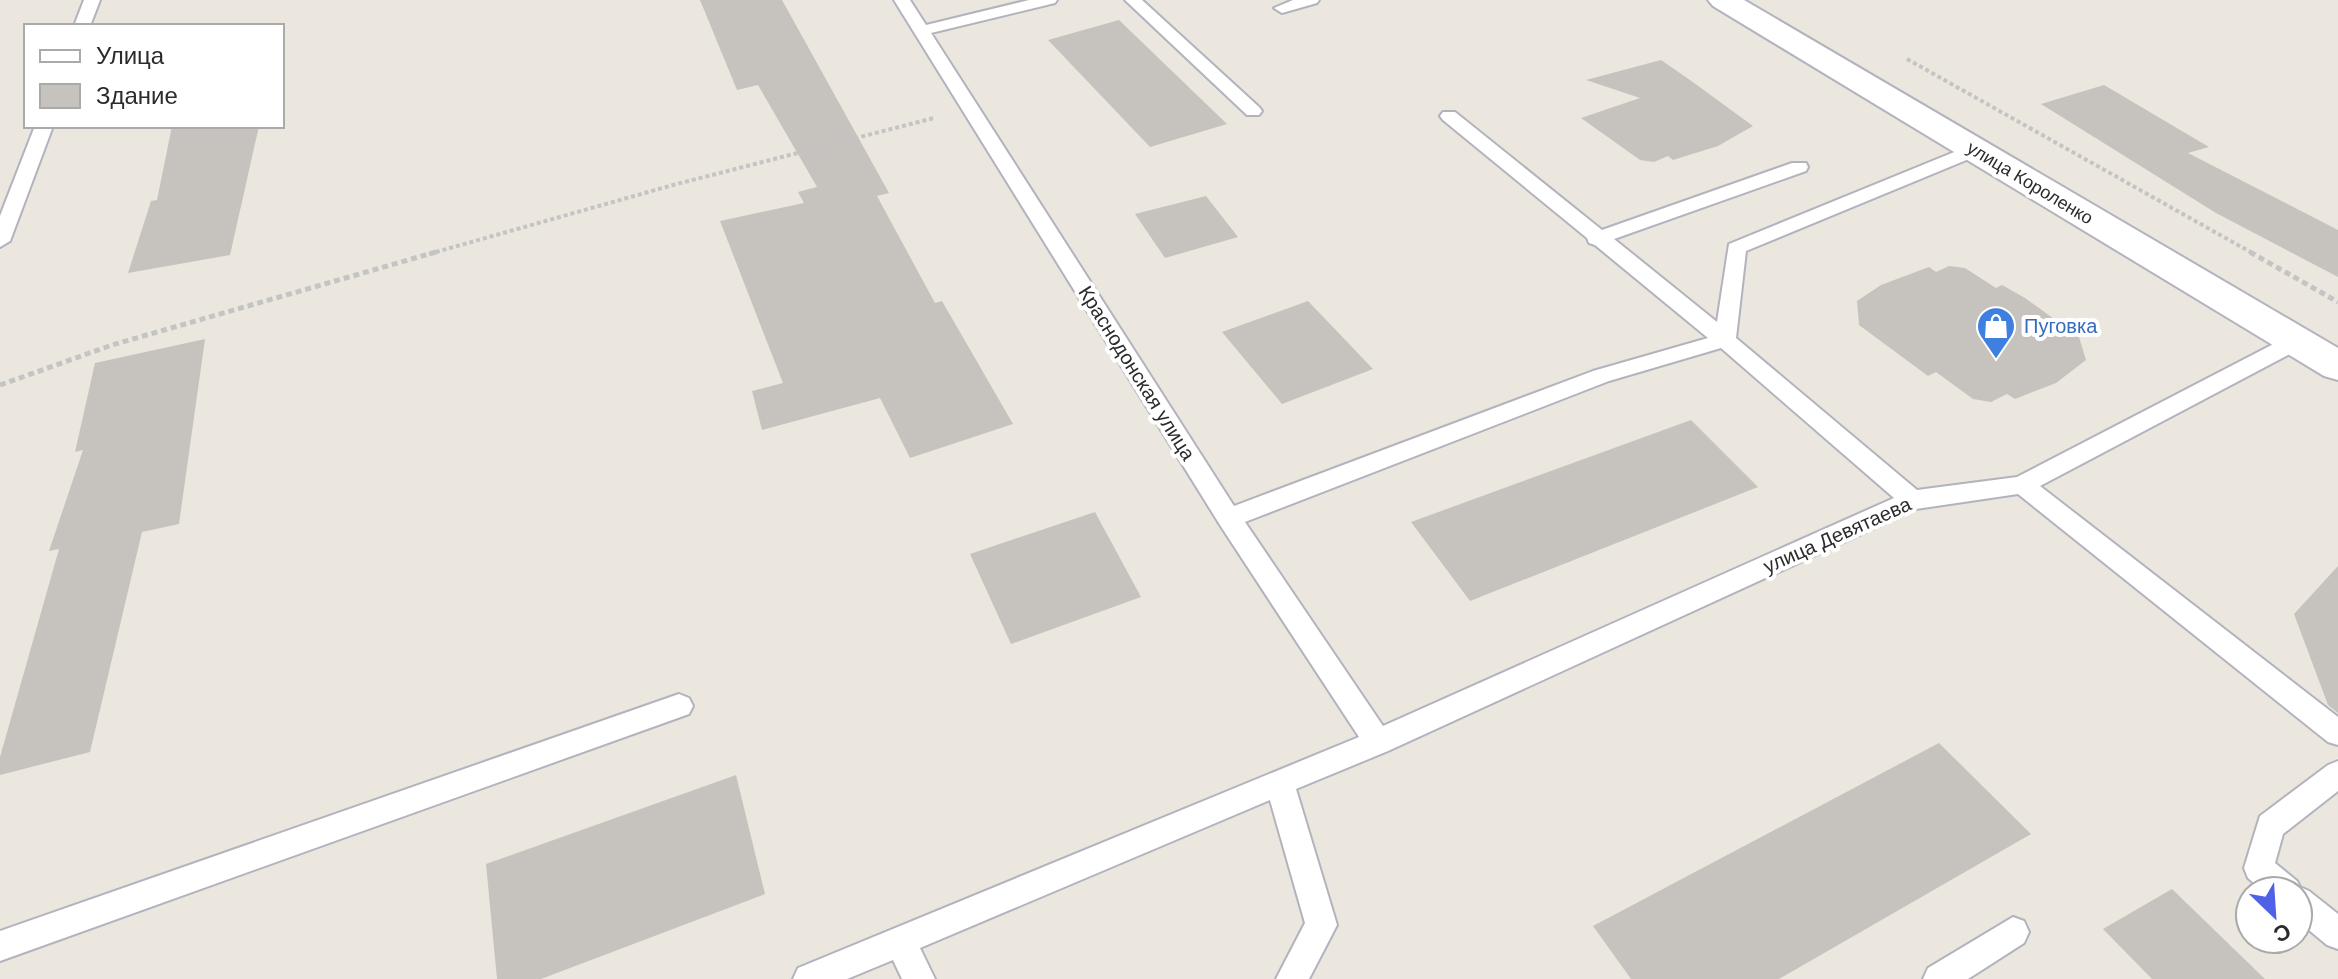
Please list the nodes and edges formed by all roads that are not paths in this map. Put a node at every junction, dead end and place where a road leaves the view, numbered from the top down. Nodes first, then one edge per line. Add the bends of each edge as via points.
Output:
1 (92, 0) edge
2 (902, 0) edge
3 (1049, 0) edge
4 (1133, 0) edge
5 (1311, 0) edge
6 (1723, 0) edge
7 (1282, 8) dead end
8 (83, 24) edge
9 (921, 31) junction
10 (1253, 111) dead end
11 (1449, 116) dead end
12 (43, 128) edge
13 (1975, 150) junction
14 (1799, 167) dead end
15 (1596, 239) junction
16 (0, 241) edge
17 (1725, 340) junction
18 (2297, 341) junction
19 (2338, 366) edge
20 (2022, 485) junction
21 (1912, 500) junction
22 (1229, 518) junction
23 (679, 706) dead end
24 (2338, 733) edge
25 (1378, 742) junction
26 (2338, 774) edge
27 (1280, 783) junction
28 (2267, 875) edge
29 (2314, 914) edge
30 (2013, 932) dead end
31 (2338, 934) edge
32 (900, 941) junction
33 (0, 946) edge
34 (809, 979) edge
35 (919, 979) edge
36 (1292, 979) edge
37 (1939, 979) edge

1 - 8 lane
2 - 9 lane, Краснодонская улица
3 - 9 lane
4 - 10 lane
5 - 7 lane
6 - 13 street, улица Короленко
9 - 22 lane, Краснодонская улица
11 - 15 lane
12 - 16 lane
13 - 17 lane via 1736,248
13 - 18 street, улица Короленко
14 - 15 lane
15 - 17 lane
17 - 21 lane
17 - 22 lane via 1601,376
18 - 19 street, улица Короленко
18 - 20 lane, улица Девятаева
20 - 21 lane, улица Девятаева
20 - 24 lane
21 - 25 lane, улица Девятаева
22 - 25 lane, Краснодонская улица
23 - 33 lane
25 - 27 lane, улица Девятаева
26 - 28 lane via 2270,826 2259,868
27 - 32 lane, улица Девятаева
27 - 36 lane via 1321,925
29 - 31 lane
30 - 37 lane
32 - 34 lane, улица Девятаева
32 - 35 lane

